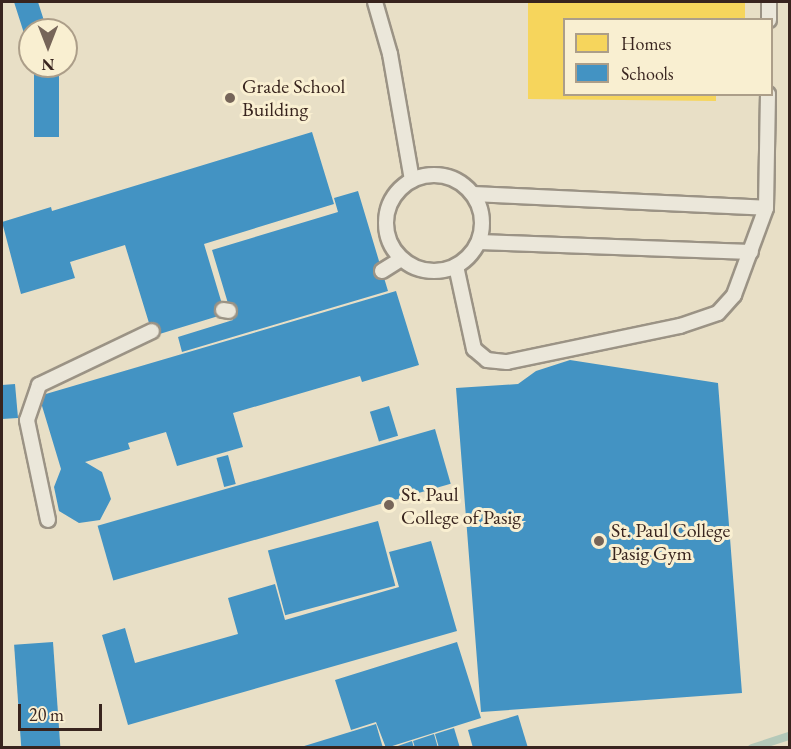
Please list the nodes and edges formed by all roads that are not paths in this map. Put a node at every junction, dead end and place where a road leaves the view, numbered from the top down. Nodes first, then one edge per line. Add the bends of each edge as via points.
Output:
1 (375, 2) edge
2 (769, 2) edge
3 (769, 18) edge
4 (768, 96) edge
5 (412, 180) junction
6 (473, 194) junction
7 (766, 208) junction
8 (479, 242) junction
9 (751, 252) junction
10 (400, 259) junction
11 (456, 266) junction
12 (382, 271) dead end
13 (152, 331) dead end
14 (48, 520) dead end

1 - 5 lane via 390,54
2 - 3 lane
4 - 7 lane
5 - 6 lane via 446,176
5 - 10 lane via 399,190 386,220 387,237
6 - 7 lane
6 - 8 lane via 483,226
7 - 9 lane
8 - 9 lane
8 - 11 lane via 470,256
9 - 11 lane via 730,302 702,321 507,362 488,360 474,349
10 - 11 lane via 423,270
10 - 12 lane
13 - 14 lane via 39,385 27,420

